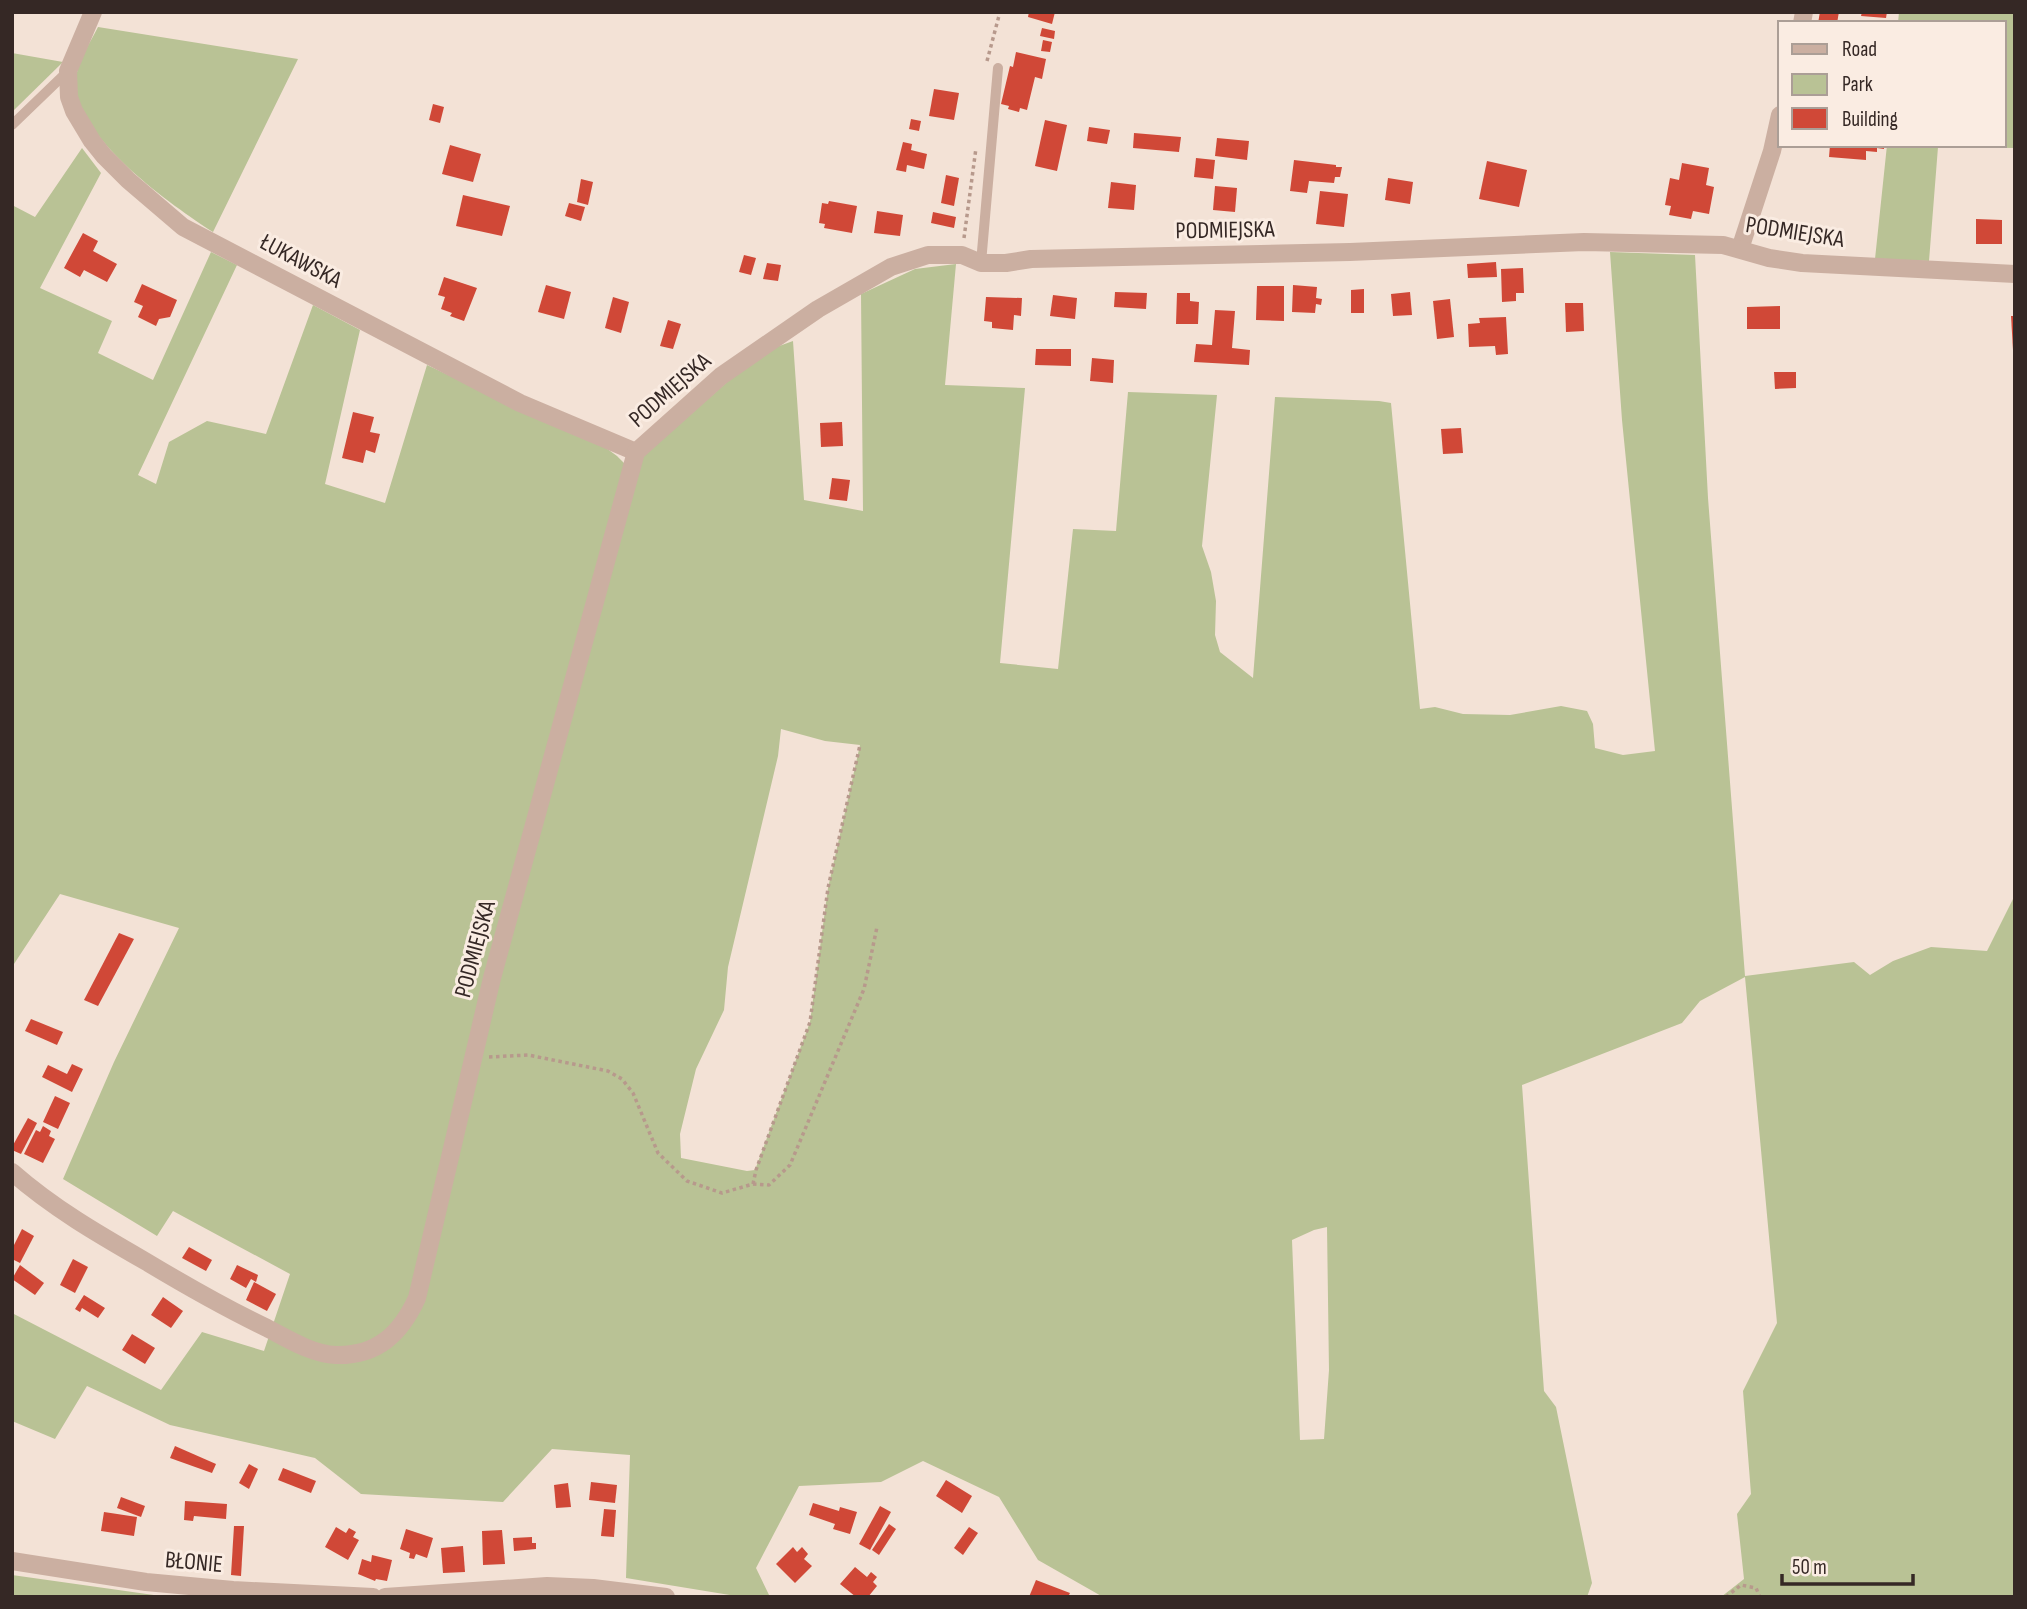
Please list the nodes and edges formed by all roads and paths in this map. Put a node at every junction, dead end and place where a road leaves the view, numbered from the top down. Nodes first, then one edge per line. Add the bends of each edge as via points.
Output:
1 (93, 12) edge
2 (998, 68) dead end
3 (68, 71) junction
4 (1778, 123) edge
5 (12, 125) edge
6 (1740, 249) junction
7 (981, 263) junction
8 (2015, 274) edge
9 (636, 453) junction
10 (860, 745) dead end
11 (877, 927) dead end
12 (473, 1059) junction
13 (12, 1172) edge
14 (753, 1184) junction
15 (12, 1561) edge
16 (233, 1593) edge
17 (373, 1597) edge
18 (385, 1597) edge
19 (666, 1597) edge
20 (1726, 1597) edge
21 (1760, 1597) edge

1 - 3 street, ŁUKAWSKA
2 - 7 lane
3 - 5 lane
3 - 9 street, ŁUKAWSKA via 69,97 92,141 128,180 183,227 520,403
4 - 6 street
6 - 7 street, PODMIEJSKA via 1584,242
6 - 8 street, PODMIEJSKA via 1802,263
7 - 9 street, PODMIEJSKA via 962,255 928,255 869,278 721,376
9 - 12 street, PODMIEJSKA
10 - 14 path via 828,888 810,1022
11 - 14 path via 864,989 790,1165 769,1185
12 - 13 street, PODMIEJSKA via 417,1298 388,1341 344,1355 324,1354 223,1307 65,1215
12 - 14 path via 528,1055 608,1071 633,1093 658,1153 687,1181 722,1192
15 - 16 street, BŁONIE
16 - 17 street, BŁONIE
18 - 19 street via 547,1586
20 - 21 path via 1741,1585 1756,1588

